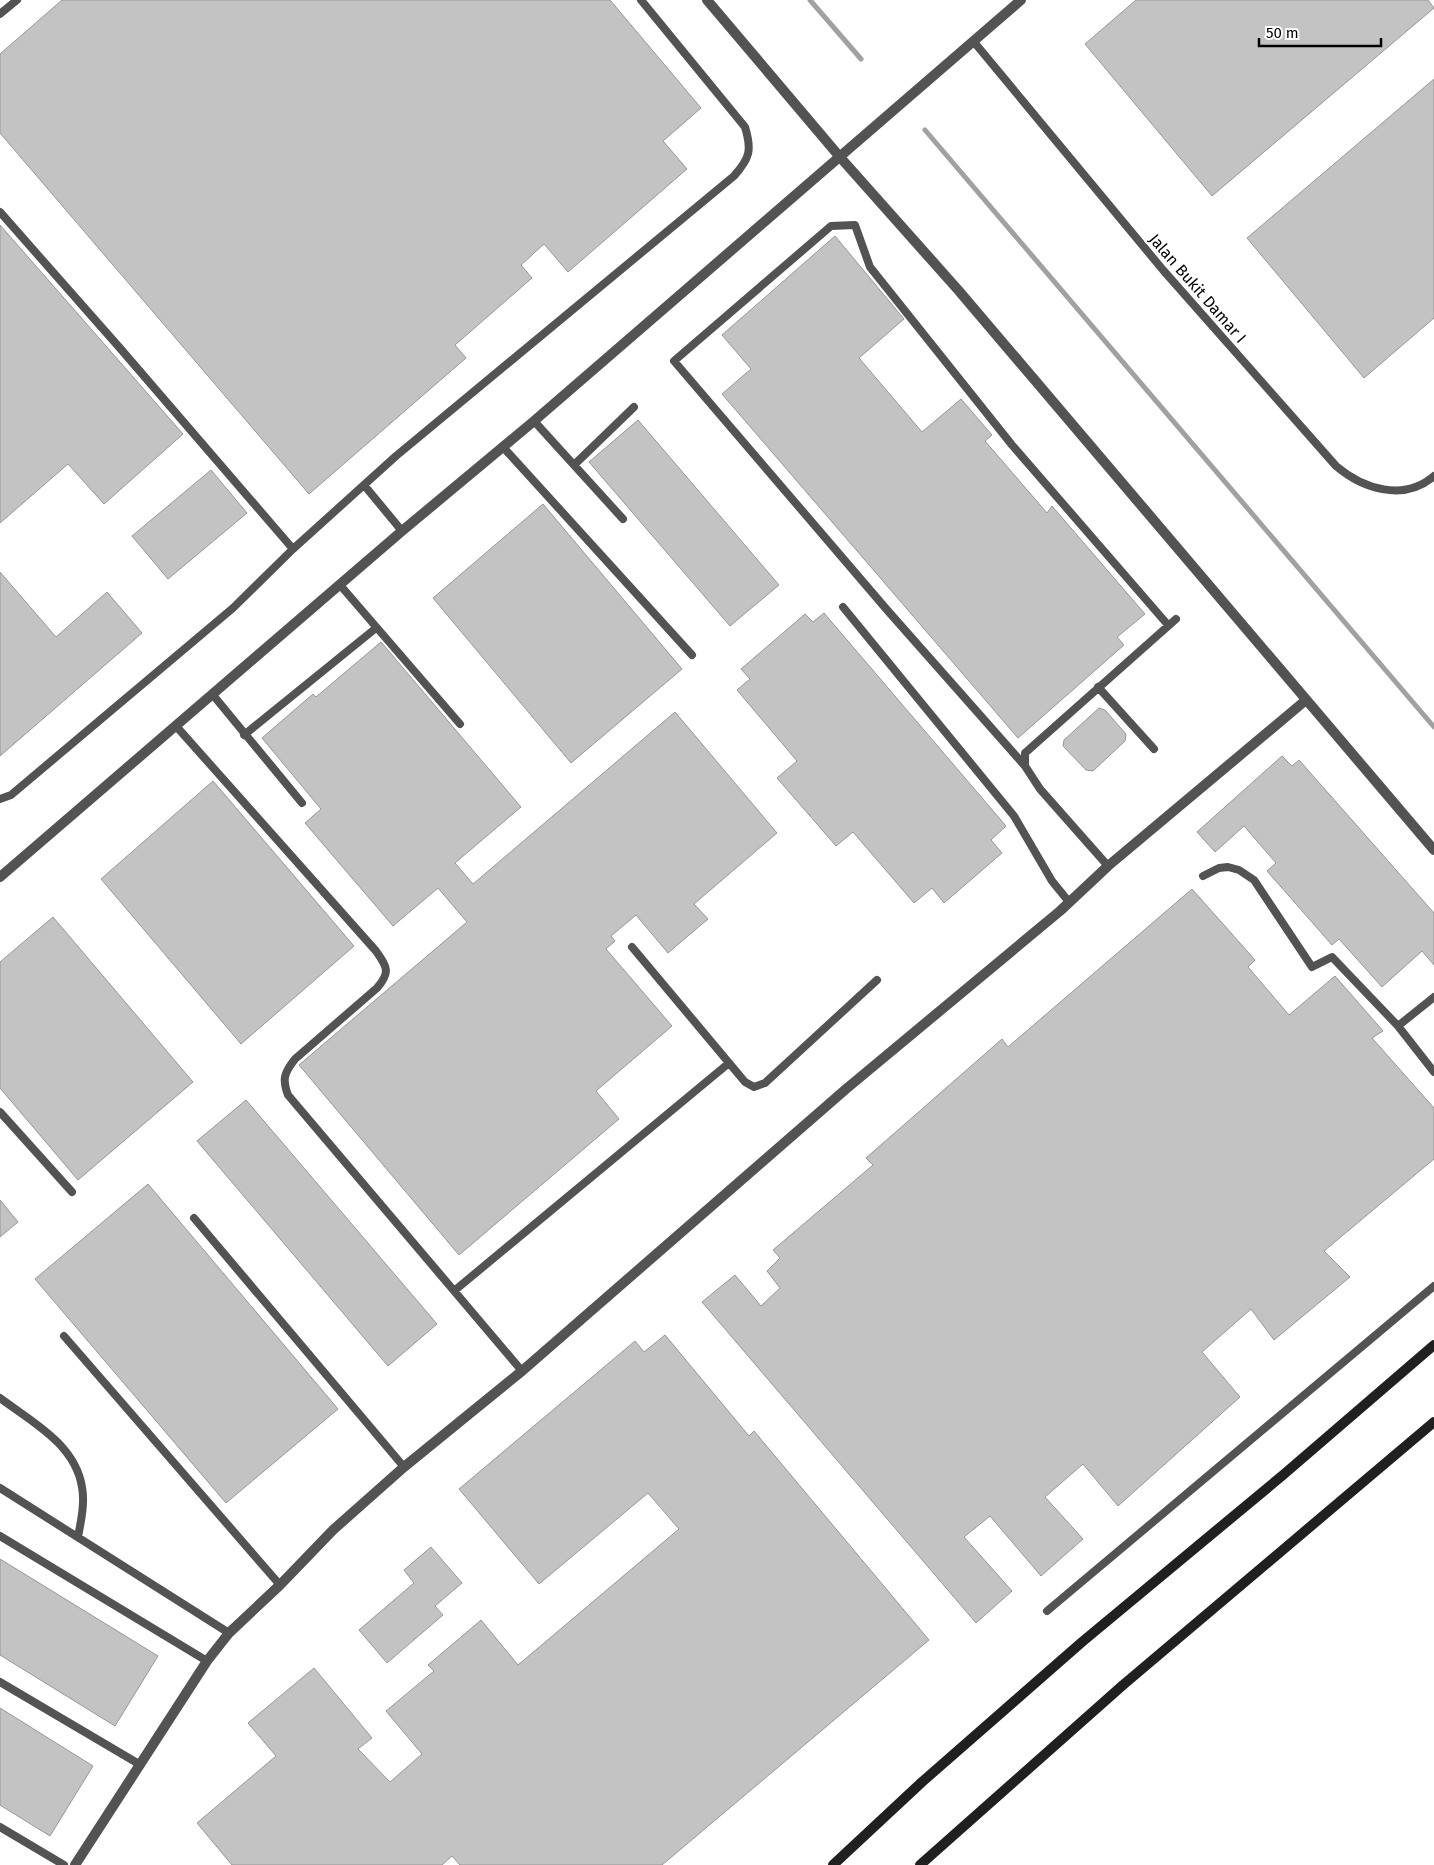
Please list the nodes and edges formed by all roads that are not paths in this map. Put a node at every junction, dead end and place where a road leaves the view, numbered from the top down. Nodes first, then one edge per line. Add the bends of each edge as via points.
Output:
1 (17, 0) edge
2 (641, 0) edge
3 (707, 0) edge
4 (1021, 0) edge
5 (0, 14) edge
6 (974, 42) junction
7 (839, 156) junction
8 (0, 212) edge
9 (634, 407) dead end
10 (534, 421) junction
11 (503, 447) junction
12 (574, 465) junction
13 (1434, 476) edge
14 (364, 485) junction
15 (623, 519) dead end
16 (402, 531) junction
17 (294, 549) junction
18 (340, 585) junction
19 (843, 607) dead end
20 (1176, 619) dead end
21 (1168, 625) junction
22 (376, 628) junction
23 (692, 656) dead end
24 (1098, 687) junction
25 (213, 695) junction
26 (1306, 700) junction
27 (460, 724) dead end
28 (176, 726) junction
29 (244, 735) junction
30 (1154, 749) dead end
31 (1025, 766) junction
32 (0, 799) edge
33 (302, 803) dead end
34 (1434, 850) edge
35 (1108, 866) junction
36 (1202, 876) dead end
37 (0, 877) edge
38 (1069, 902) junction
39 (632, 948) dead end
40 (877, 980) dead end
41 (1434, 997) edge
42 (1398, 1026) junction
43 (730, 1063) junction
44 (1434, 1072) edge
45 (0, 1112) edge
46 (72, 1192) dead end
47 (194, 1218) dead end
48 (1434, 1286) edge
49 (454, 1291) junction
50 (64, 1336) dead end
51 (1434, 1345) edge
52 (522, 1371) junction
53 (0, 1398) edge
54 (1434, 1422) edge
55 (404, 1467) junction
56 (0, 1488) edge
57 (0, 1536) edge
58 (78, 1537) junction
59 (280, 1585) junction
60 (1047, 1612) dead end
61 (229, 1633) junction
62 (207, 1661) junction
63 (0, 1682) edge
64 (139, 1764) junction
65 (0, 1826) edge
66 (64, 1865) edge
67 (75, 1865) edge
68 (834, 1865) edge
69 (920, 1865) edge

1 - 5 lane
2 - 14 lane via 745,127 750,143 749,154 734,176
3 - 7 street
4 - 6 street
6 - 7 street
6 - 13 lane, Jalan Bukit Damar I via 1163,270 1336,466 1349,477 1378,489 1412,488 1426,484
7 - 10 street
7 - 26 street via 959,291
8 - 17 lane
9 - 12 lane
10 - 11 street
10 - 12 lane
11 - 16 street
11 - 23 lane
12 - 15 lane
14 - 16 lane
14 - 17 lane
16 - 18 street
17 - 32 lane via 225,615 11,795
18 - 22 lane
18 - 25 street
19 - 38 lane via 1014,816 1052,881
20 - 21 lane
21 - 24 lane
21 - 31 lane via 1012,445 870,267 855,225 831,226 674,361
22 - 27 lane
22 - 29 lane
24 - 30 lane
24 - 31 lane via 1025,753
25 - 28 street
25 - 29 lane
26 - 34 street
26 - 35 street
28 - 37 street
28 - 49 lane via 384,963 387,972 381,984 295,1059 287,1068 283,1082 288,1096
29 - 33 lane
31 - 35 lane via 1040,789
35 - 38 street
36 - 42 lane via 1228,867 1254,880 1312,967 1332,957
38 - 52 street via 838,1096
39 - 43 lane
40 - 43 lane via 765,1083 754,1087 745,1082
41 - 42 lane
42 - 44 lane
43 - 49 lane
45 - 46 lane
47 - 55 lane
48 - 60 lane
49 - 52 lane
50 - 59 lane
51 - 68 street via 1082,1642 922,1782
52 - 55 street
53 - 58 lane via 58,1442 74,1462 82,1487
54 - 69 street via 1123,1685
55 - 59 street via 333,1530
56 - 58 lane
57 - 62 lane
58 - 61 lane
59 - 61 street
61 - 62 street
62 - 64 street
63 - 64 lane
64 - 67 street
65 - 66 lane

